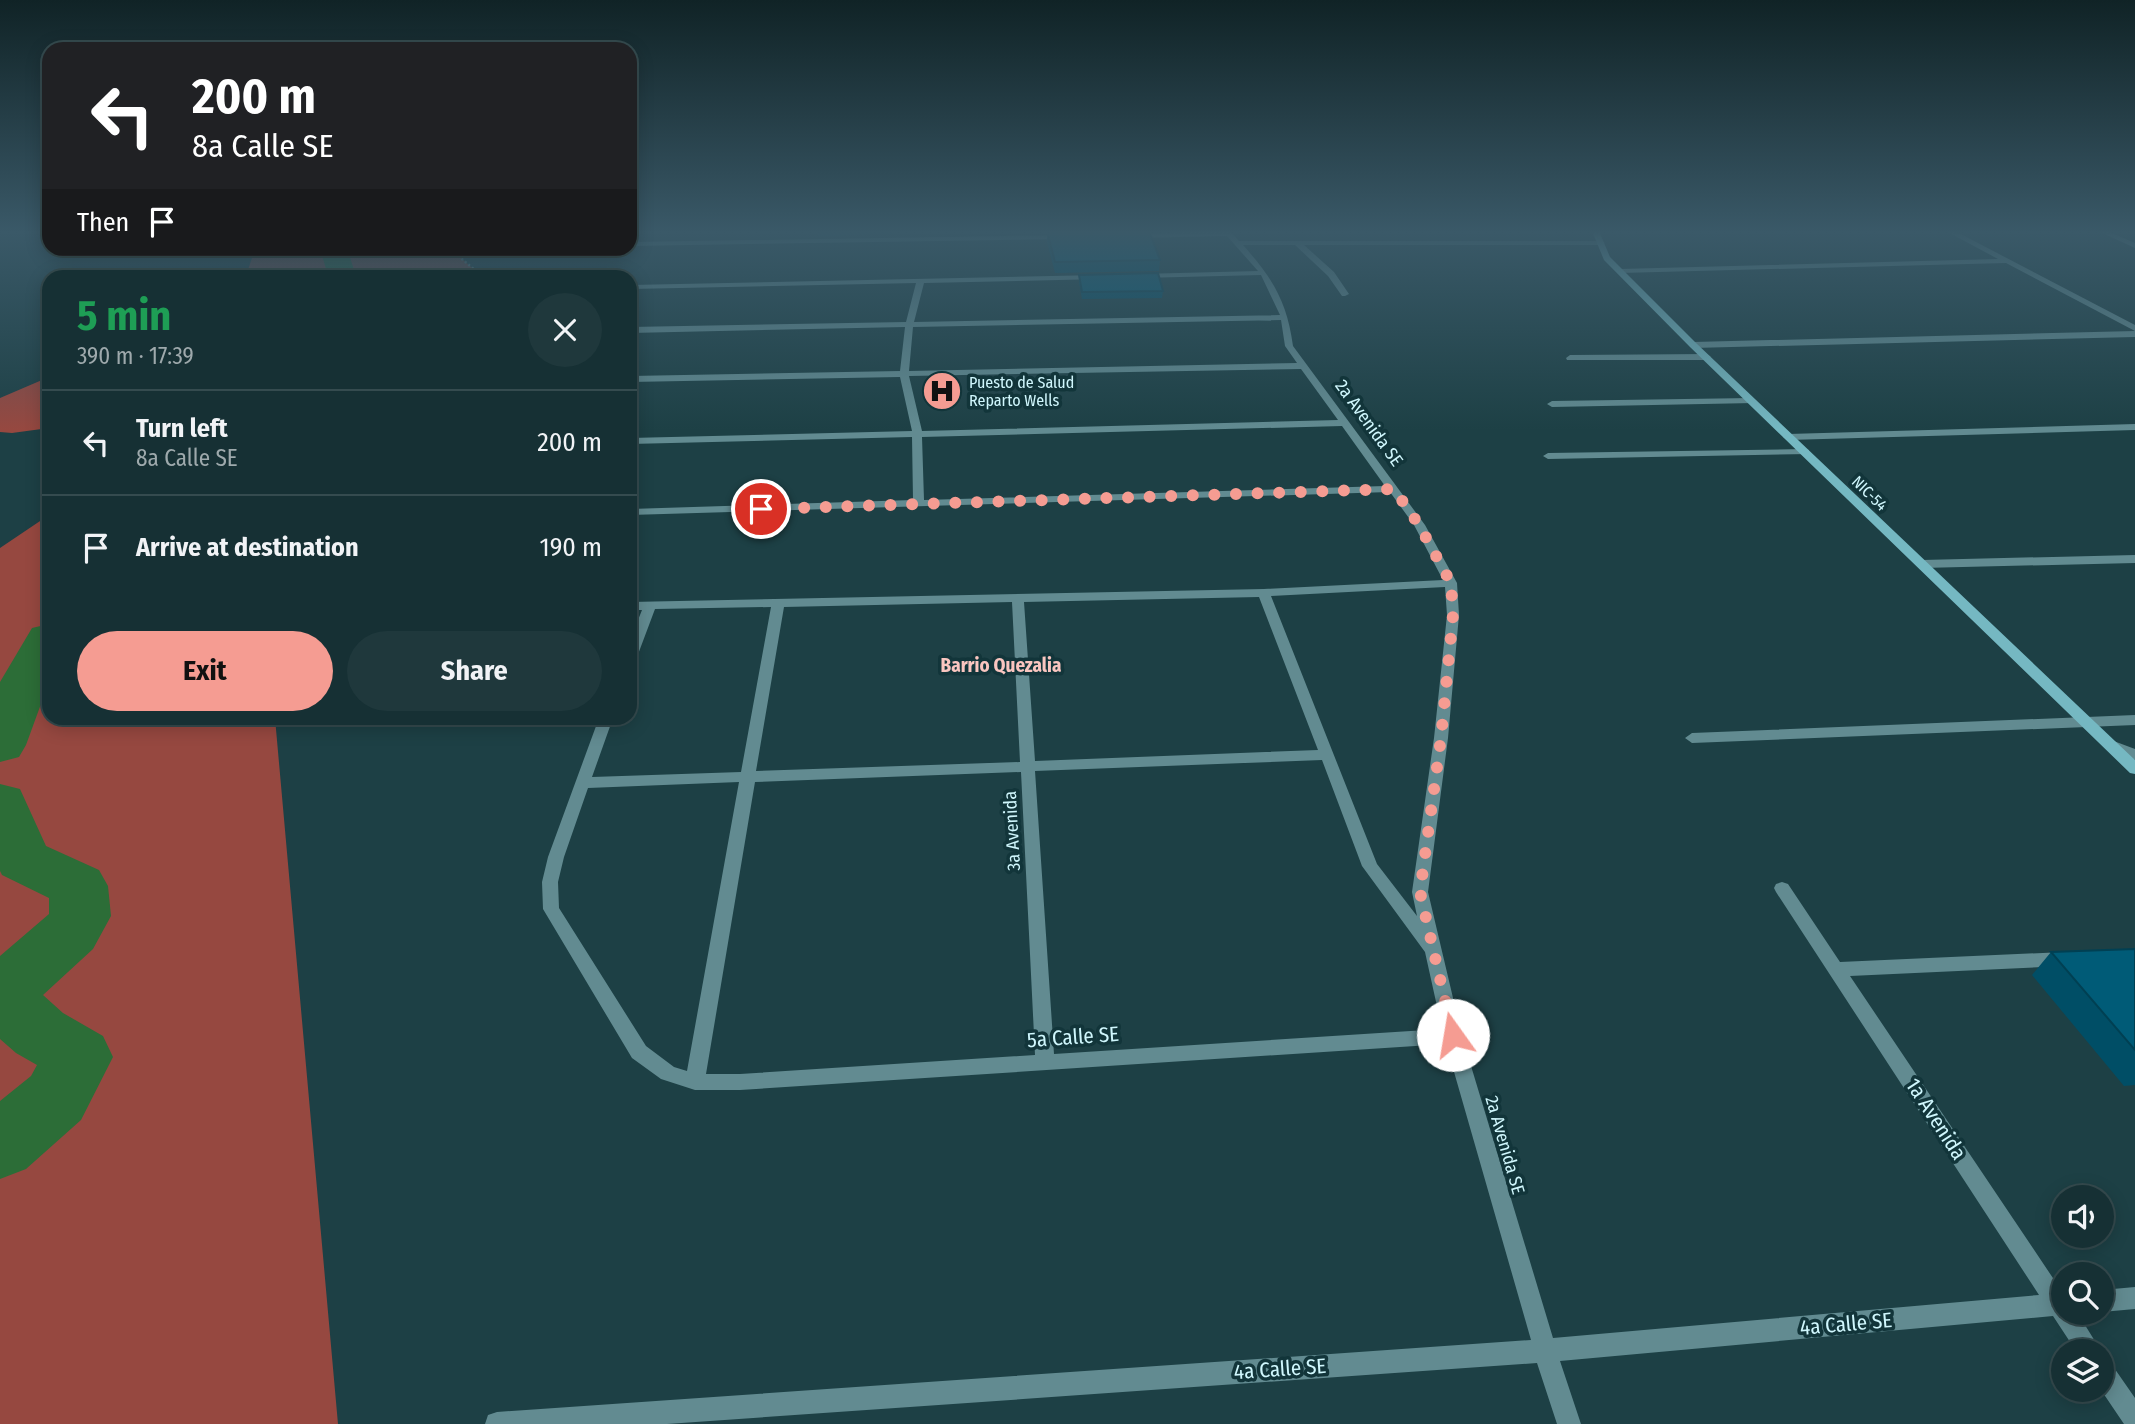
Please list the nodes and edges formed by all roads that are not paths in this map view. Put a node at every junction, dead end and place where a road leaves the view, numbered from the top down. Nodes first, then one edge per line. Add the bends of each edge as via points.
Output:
1 (917, 297) edge
2 (1276, 297) edge
3 (1646, 297) edge
4 (2077, 297) edge
5 (1285, 317) junction
6 (909, 325) junction
7 (2135, 328) edge
8 (637, 330) edge
9 (2135, 334) edge
10 (1693, 345) junction
11 (1570, 358) dead end
12 (1707, 358) junction
13 (1303, 366) junction
14 (904, 374) junction
15 (637, 379) edge
16 (1751, 401) junction
17 (1552, 404) dead end
18 (1345, 423) junction
19 (2135, 427) edge
20 (917, 432) junction
21 (1788, 437) junction
22 (637, 441) edge
23 (1805, 452) junction
24 (1548, 456) dead end
25 (1394, 489) junction
26 (919, 504) junction
27 (637, 512) edge
28 (2135, 559) edge
29 (1922, 565) junction
30 (1451, 583) junction
31 (1264, 593) junction
32 (1018, 598) junction
33 (778, 603) junction
34 (637, 606) edge
35 (650, 606) junction
36 (637, 639) edge
37 (2135, 720) edge
38 (2087, 722) junction
39 (603, 725) edge
40 (1692, 738) dead end
41 (2111, 745) junction
42 (1327, 755) junction
43 (2135, 755) edge
44 (1028, 766) junction
45 (2135, 769) edge
46 (747, 776) junction
47 (581, 783) junction
48 (1782, 888) dead end
49 (1434, 951) junction
50 (2081, 958) edge
51 (1838, 969) junction
52 (1453, 1035) junction
53 (1045, 1062) junction
54 (695, 1082) junction
55 (2051, 1290) edge
56 (2135, 1298) edge
57 (2114, 1300) edge
58 (2051, 1305) edge
59 (1545, 1350) junction
60 (2114, 1388) edge
61 (2135, 1419) edge
62 (497, 1424) edge
63 (1569, 1424) edge

1 - 6 street
2 - 5 street, 2a Avenida SE
3 - 10 main road, NIC-54 / NIC-54
4 - 7 street
5 - 6 street
5 - 13 street, 2a Avenida SE via 1289,346
6 - 8 street
6 - 14 street
9 - 10 street
10 - 12 main road, NIC-54 / NIC-54
11 - 12 street
12 - 16 main road, NIC-54 / NIC-54
13 - 14 street
13 - 18 street, 2a Avenida SE
14 - 15 street
14 - 20 street
16 - 17 street
16 - 21 main road, NIC-54 / NIC-54
18 - 20 street
18 - 25 street, 2a Avenida SE
19 - 21 street
20 - 22 street
20 - 26 street
21 - 23 main road, NIC-54 / NIC-54
23 - 24 street
23 - 29 main road, NIC-54 / NIC-54
25 - 26 street
25 - 30 street, 2a Avenida SE
26 - 27 street
28 - 29 street
29 - 38 main road, NIC-54 / NIC-54
30 - 31 street
30 - 49 street, 2a Avenida SE via 1453,615 1443,724 1420,892
31 - 32 street
31 - 42 street
32 - 33 street
32 - 44 street, 3a Avenida
33 - 35 street
33 - 46 street
34 - 35 street
35 - 36 street
37 - 38 street
38 - 40 street
38 - 41 main road, NIC-54 / NIC-54
39 - 47 street
41 - 43 street
41 - 45 main road, NIC-54 / NIC-54
42 - 44 street
42 - 49 street via 1370,866
44 - 46 street
44 - 53 street, 3a Avenida
46 - 47 street
46 - 54 street
47 - 54 street via 550,881 551,909 639,1052 668,1073
48 - 51 street, 1a Avenida
49 - 52 street, 2a Avenida SE
50 - 51 street
51 - 55 street, 1a Avenida
52 - 53 street, 5a Calle SE
52 - 59 street, 2a Avenida SE
53 - 54 street, 5a Calle SE
56 - 57 street
58 - 59 street, 4a Calle SE
59 - 62 street, 4a Calle SE
59 - 63 street, 2a Avenida SE
60 - 61 street

